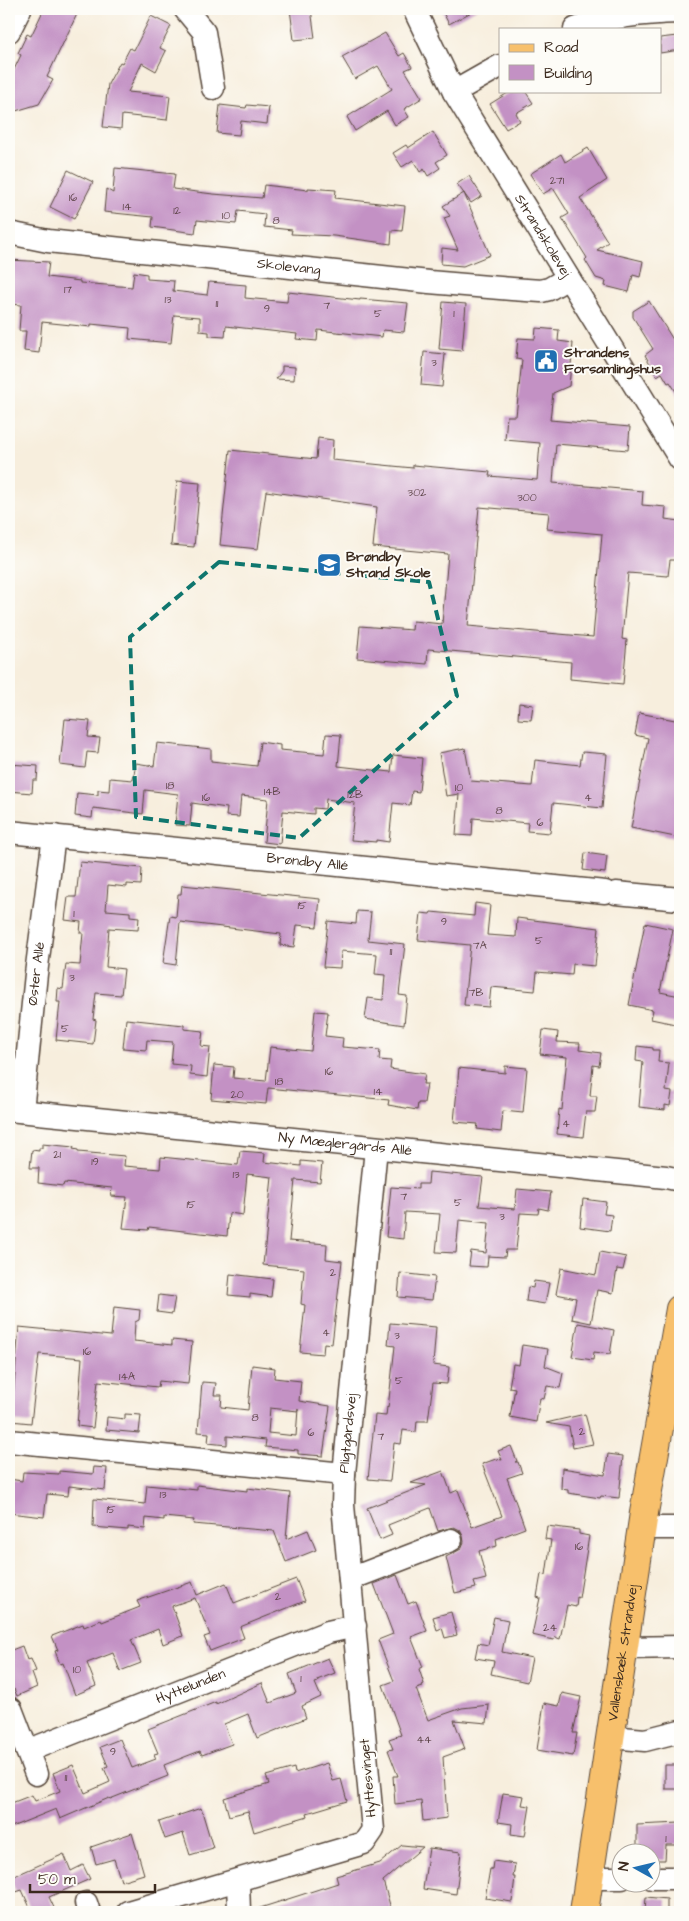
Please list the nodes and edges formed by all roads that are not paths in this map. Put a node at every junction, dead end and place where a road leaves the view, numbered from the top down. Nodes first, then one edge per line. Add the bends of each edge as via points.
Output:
1 (20, 9) edge
2 (185, 9) edge
3 (414, 9) edge
4 (680, 12) edge
5 (578, 28) edge
6 (9, 31) edge
7 (499, 67) edge
8 (213, 88) dead end
9 (454, 92) junction
10 (9, 233) edge
11 (568, 278) junction
12 (680, 459) edge
13 (9, 832) edge
14 (54, 836) junction
15 (680, 899) edge
16 (15, 1111) edge
17 (376, 1148) junction
18 (680, 1180) edge
19 (680, 1308) edge
20 (9, 1441) edge
21 (344, 1474) junction
22 (642, 1528) junction
23 (680, 1528) edge
24 (451, 1540) dead end
25 (350, 1578) junction
26 (355, 1626) junction
27 (680, 1647) edge
28 (624, 1648) junction
29 (11, 1709) dead end
30 (680, 1731) edge
31 (611, 1737) junction
32 (27, 1751) junction
33 (36, 1774) dead end
34 (590, 1878) junction
35 (612, 1878) edge
36 (662, 1878) edge
37 (680, 1878) edge
38 (238, 1881) junction
39 (128, 1912) edge
40 (238, 1912) edge
41 (584, 1912) edge

1 - 6 street
2 - 8 street via 204,32
3 - 9 street, Strandskolevej
4 - 5 street via 596,21
7 - 9 street
9 - 11 street, Strandskolevej
10 - 11 street, Skolevang via 57,242 512,289 541,291
11 - 12 street, Strandskolevej
13 - 14 street, Brøndby Allé
14 - 15 street, Brøndby Allé
14 - 16 street, Øster Allé
16 - 17 street, Ny Mæglergårds Allé
17 - 18 street, Ny Mæglergårds Allé
17 - 21 street, Pligtgårdsvej
19 - 22 main road, Vallensbæk Strandvej
20 - 21 street, Pligtgårdsvej
21 - 25 street, Hyttesvinget via 343,1505
22 - 23 street
22 - 28 main road, Vallensbæk Strandvej
24 - 25 street
25 - 26 street, Hyttesvinget
26 - 32 street, Hyttelunden via 328,1632
26 - 38 street, Hyttesvinget via 373,1830 364,1843
27 - 28 street
28 - 31 main road, Vallensbæk Strandvej
29 - 32 street
30 - 31 street via 645,1740
31 - 34 main road, Vallensbæk Strandvej
32 - 33 street
34 - 35 street
34 - 41 main road, Vallensbæk Strandvej
36 - 37 street
38 - 39 street, Hyttesvinget
38 - 40 street

